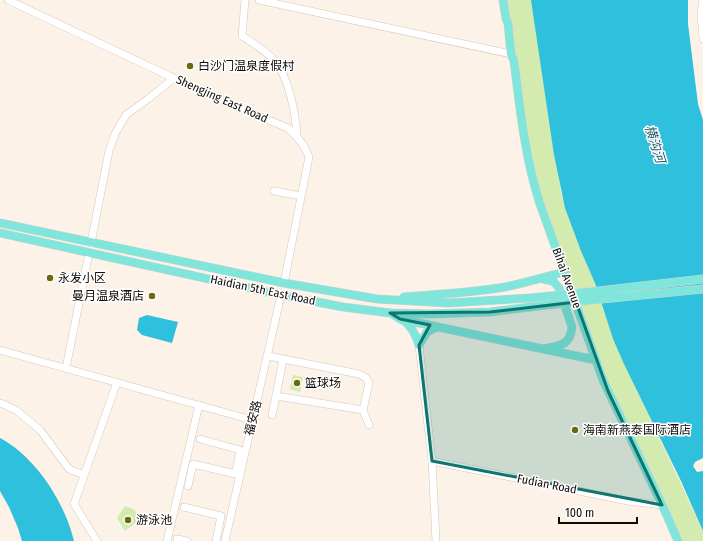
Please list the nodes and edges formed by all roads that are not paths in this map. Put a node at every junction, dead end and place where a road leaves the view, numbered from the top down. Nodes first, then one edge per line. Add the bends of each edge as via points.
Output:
1 (8, 0) edge
2 (245, 0) edge
3 (259, 0) edge
4 (502, 0) edge
5 (703, 0) edge
6 (703, 39) edge
7 (510, 54) junction
8 (174, 78) junction
9 (297, 137) junction
10 (274, 191) dead end
11 (301, 196) junction
12 (0, 223) edge
13 (0, 233) edge
14 (91, 243) junction
15 (89, 252) junction
16 (562, 272) junction
17 (539, 279) junction
18 (703, 279) edge
19 (284, 283) junction
20 (703, 290) edge
21 (281, 295) junction
22 (377, 299) junction
23 (390, 313) junction
24 (400, 319) junction
25 (437, 327) junction
26 (419, 345) junction
27 (0, 350) edge
28 (542, 350) junction
29 (268, 356) junction
30 (283, 360) junction
31 (591, 360) junction
32 (66, 368) junction
33 (117, 382) junction
34 (276, 396) junction
35 (0, 403) edge
36 (199, 405) junction
37 (363, 410) junction
38 (272, 415) dead end
39 (252, 420) junction
40 (369, 426) dead end
41 (200, 439) dead end
42 (432, 461) junction
43 (238, 474) junction
44 (84, 475) junction
45 (188, 486) dead end
46 (661, 505) junction
47 (184, 507) dead end
48 (177, 539) dead end
49 (97, 541) edge
50 (167, 541) edge
51 (187, 541) edge
52 (216, 541) edge
53 (225, 541) edge
54 (436, 541) edge
55 (675, 541) edge
56 (678, 541) edge

1 - 8 street, Shengjing East Road
2 - 9 street via 242,36 275,61 290,94
3 - 7 street
4 - 7 main road, Bihai Avenue
5 - 6 street
7 - 16 main road, Bihai Avenue via 527,173 533,196
8 - 9 street, Shengjing East Road via 288,128
8 - 14 street via 126,115 115,134 109,151
9 - 11 street, Shengjing East Road via 309,157
10 - 11 street
11 - 19 street, Shengjing East Road
12 - 14 main road, Haidian 5th East Road
13 - 15 main road, Haidian 5th East Road
14 - 19 main road, Haidian 5th East Road
15 - 21 main road, Haidian 5th East Road
15 - 32 street
16 - 17 main road
16 - 31 main road, Bihai Avenue
16 - 46 main road, Bihai Avenue via 606,386
17 - 22 main road via 470,292
17 - 28 main road via 549,280 559,288 572,327 566,342
18 - 22 main road, Haidian 5th East Road, bridge via 530,298 449,303
19 - 22 main road, Haidian 5th East Road
20 - 23 main road, Haidian 5th East Road, bridge via 490,312
21 - 23 main road, Haidian 5th East Road
21 - 29 street, 福安路
23 - 24 main road
24 - 25 main road
24 - 26 main road via 409,324
25 - 26 main road via 427,332
25 - 28 main road
26 - 42 street
27 - 32 street
28 - 31 main road
29 - 30 street
29 - 39 street, 福安路
30 - 34 street
30 - 37 street via 359,374 366,378 369,383
31 - 46 main road, Bihai Avenue
32 - 33 street
33 - 36 street
33 - 44 street
34 - 37 street
34 - 38 street
35 - 44 street via 16,410 40,430 69,469
36 - 39 street
36 - 50 street
37 - 40 street
39 - 43 street, 福安路
41 - 43 street via 240,450
42 - 46 street, Fudian Road via 628,501
42 - 54 street
43 - 45 street via 193,464
43 - 53 street, 福安路
44 - 49 street via 74,504
46 - 55 main road, Bihai Avenue
46 - 56 main road, Bihai Avenue
47 - 52 street via 221,516
48 - 51 street

